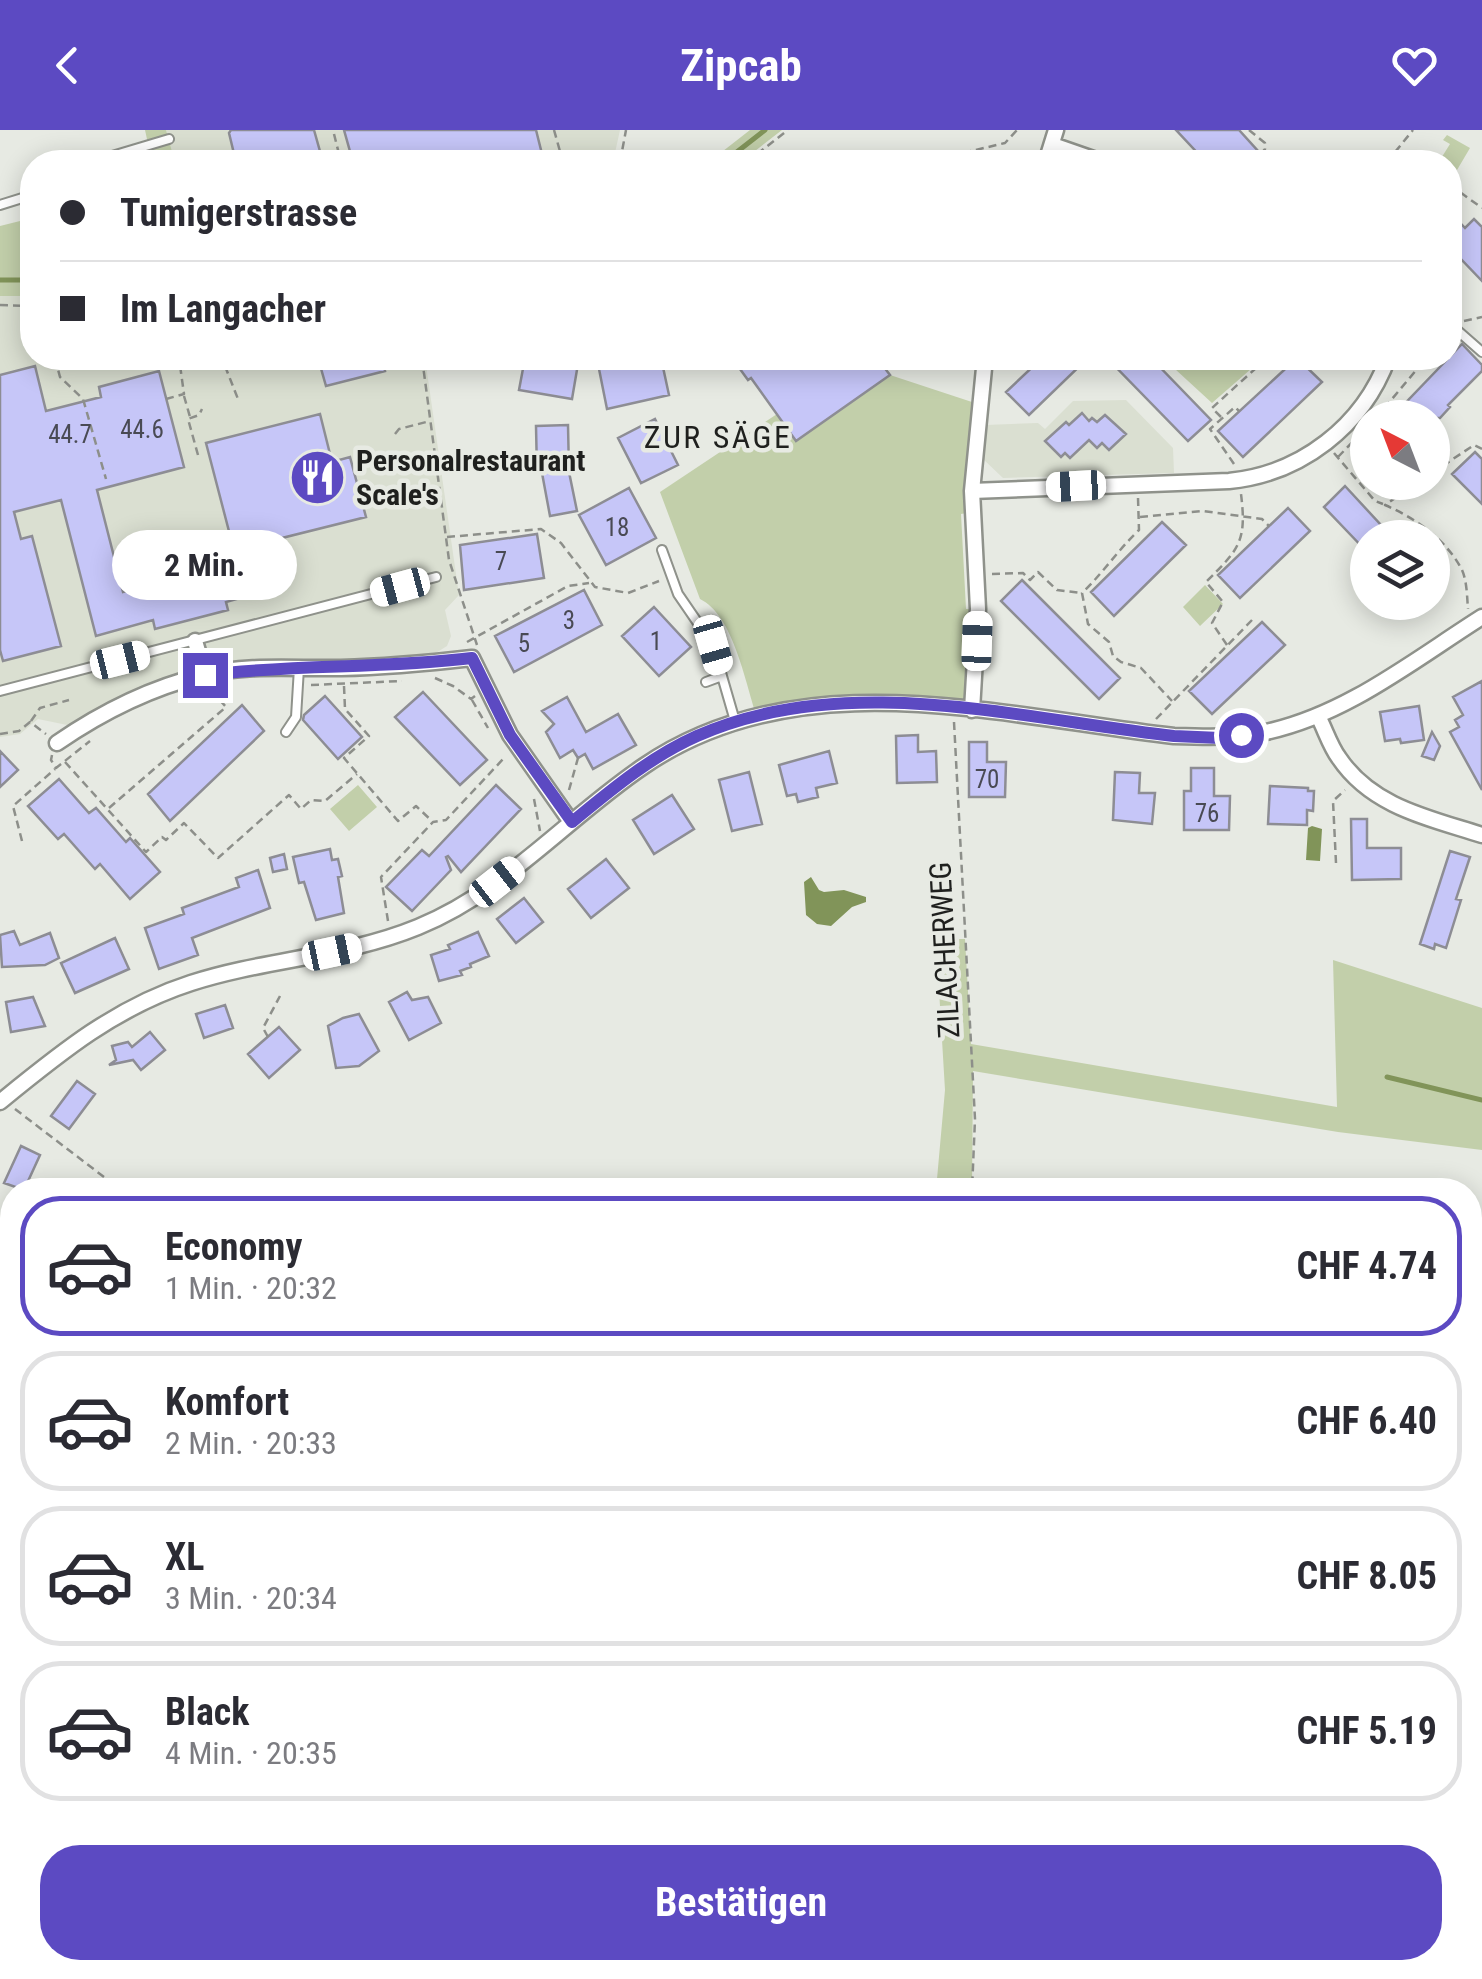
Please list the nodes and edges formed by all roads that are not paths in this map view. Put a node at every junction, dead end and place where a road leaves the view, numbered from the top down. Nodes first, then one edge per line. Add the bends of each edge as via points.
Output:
1 (1054, 138) edge
2 (169, 139) dead end
3 (132, 150) edge
4 (1078, 150) edge
5 (1462, 333) edge
6 (1482, 352) edge
7 (984, 370) edge
8 (1382, 370) edge
9 (972, 491) junction
10 (662, 550) dead end
11 (436, 578) dead end
12 (1475, 613) edge
13 (196, 640) junction
14 (299, 668) junction
15 (205, 675) junction
16 (722, 676) junction
17 (706, 682) dead end
18 (0, 691) edge
19 (972, 710) junction
20 (1318, 716) junction
21 (735, 721) junction
22 (292, 730) dead end
23 (58, 743) road end
24 (572, 822) junction
25 (1482, 835) edge
26 (3, 1100) edge

1 - 4 street
2 - 3 lane
5 - 6 lane
7 - 9 street
8 - 9 street via 1366,400 1326,445 1294,464 1237,480
9 - 19 street via 978,610
10 - 16 lane via 670,576 713,645
11 - 13 lane
12 - 20 street via 1363,693
13 - 15 street
13 - 18 lane
14 - 15 street
14 - 22 lane
14 - 24 street via 472,658 510,735
15 - 23 street via 111,709
16 - 17 lane
16 - 21 lane
19 - 20 street via 1220,738
19 - 21 street via 866,701 809,704
20 - 25 street via 1339,758 1366,788 1396,808
21 - 24 street via 650,762
24 - 26 street via 453,910 391,937 227,974 116,1014

